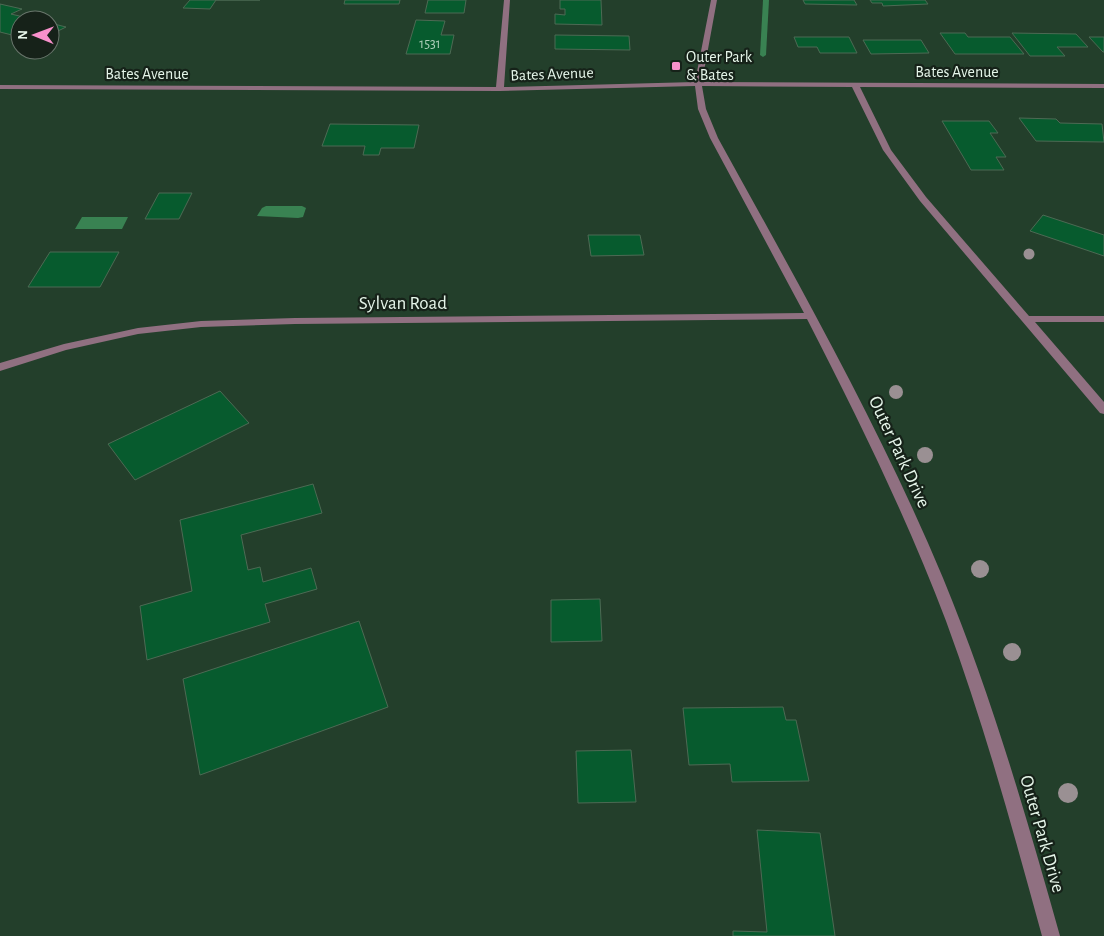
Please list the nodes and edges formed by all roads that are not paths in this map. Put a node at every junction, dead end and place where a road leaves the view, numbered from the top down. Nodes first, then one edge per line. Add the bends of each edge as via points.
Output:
1 (507, 0) edge
2 (714, 0) edge
3 (698, 84) junction
4 (0, 86) edge
5 (855, 86) junction
6 (1104, 86) edge
7 (500, 89) junction
8 (812, 316) junction
9 (1027, 319) junction
10 (1104, 319) edge
11 (0, 367) edge
12 (1104, 410) edge
13 (1051, 936) edge

1 - 7 street
2 - 3 street, Outer Park Drive
3 - 5 street, Bates Avenue
3 - 7 street, Bates Avenue
3 - 8 street, Outer Park Drive via 702,109 714,138
4 - 7 street, Bates Avenue
5 - 6 street, Bates Avenue
5 - 9 street via 892,157 923,199
8 - 11 street, Sylvan Road via 201,324 138,331 91,341
8 - 13 street, Outer Park Drive via 868,427 936,579 996,743
9 - 10 street
9 - 12 street

